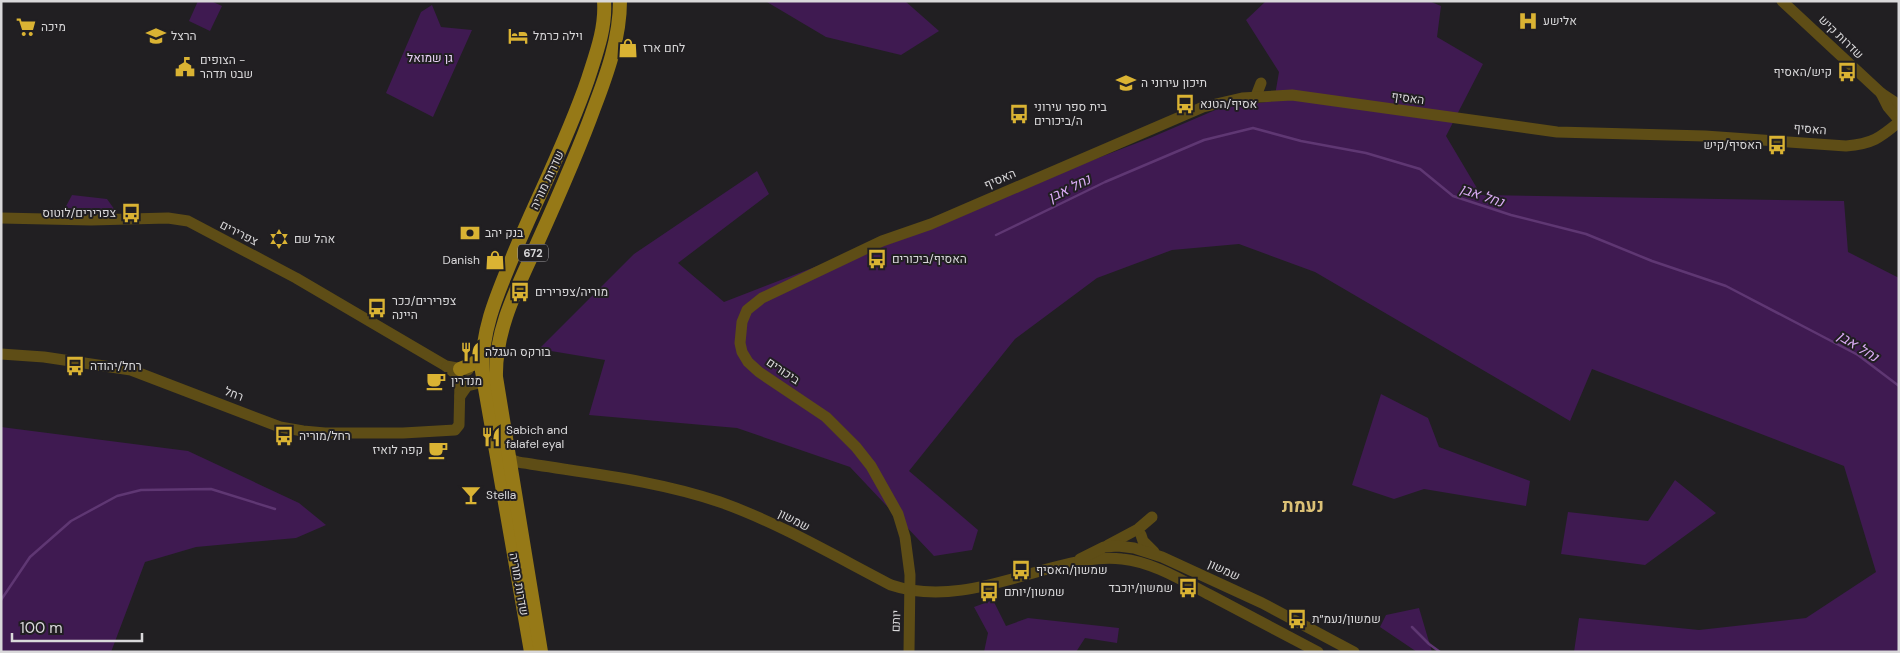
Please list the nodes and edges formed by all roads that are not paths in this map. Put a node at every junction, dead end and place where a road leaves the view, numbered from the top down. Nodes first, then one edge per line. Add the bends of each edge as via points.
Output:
1 (604, 1) edge
2 (620, 1) edge
3 (1782, 1) edge
4 (1261, 83) dead end
5 (1280, 86) dead end
6 (1881, 93) junction
7 (1292, 95) junction
8 (1256, 96) junction
9 (1899, 105) edge
10 (1899, 121) edge
11 (1, 218) edge
12 (930, 224) joint
13 (483, 350) junction
14 (1, 354) edge
15 (446, 366) junction
16 (460, 369) junction
17 (487, 377) junction
18 (460, 396) junction
19 (495, 449) junction
20 (509, 459) junction
21 (1152, 517) dead end
22 (1141, 534) dead end
23 (1104, 547) junction
24 (1162, 557) junction
25 (1077, 561) junction
26 (910, 575) junction
27 (891, 585) junction
28 (911, 591) junction
29 (948, 592) junction
30 (927, 593) junction
31 (910, 612) junction
32 (531, 652) edge
33 (541, 652) edge
34 (909, 652) edge
35 (1318, 652) edge
36 (1354, 652) edge

1 - 13 main road, שדרות מוריה / 672 via 598,44 575,116 500,288 486,326
2 - 17 main road, שדרות מוריה / 672 via 607,73 582,142 507,313
3 - 6 street, שדרות קיש
4 - 8 street
5 - 7 street
6 - 9 street, שדרות קיש
6 - 10 street, שדרות קיש
7 - 8 street, האסיף
7 - 10 street, האסיף via 1557,132 1705,136 1846,146 1875,141
8 - 12 street, האסיף via 1203,106
11 - 15 street, צפרירים via 168,218 188,221 356,311
12 - 26 street, ביכורים via 882,241 762,298 747,310 740,332 742,352 748,362 826,417 871,466 898,514 905,536
13 - 16 main road via 475,362
13 - 17 main road, שדרות מוריה / 672
14 - 18 street, רחל via 131,370 280,427 324,433 452,431 459,425
15 - 16 street, צפרירים
15 - 18 street via 459,378
16 - 17 street, צפרירים
17 - 18 street via 467,386
17 - 19 main road, שדרות מוריה / 672
17 - 20 main road, שדרות מוריה / 672
19 - 20 street, שמשון
19 - 32 main road, שדרות מוריה / 672
20 - 27 street, שמשון via 652,485 721,502 770,523
20 - 33 main road, שדרות מוריה / 672
21 - 23 street via 1138,529
22 - 24 street via 1147,546
23 - 24 street, שמשון via 1126,546
23 - 25 street, שמשון
24 - 36 street, שמשון via 1262,602
25 - 29 street, שמשון
25 - 35 street, שמשון via 1122,558 1164,572
26 - 27 street via 904,583
26 - 28 street, ביכורים
26 - 29 street via 932,590
27 - 28 street, שמשון
27 - 31 street via 906,600
28 - 30 street, שמשון
28 - 31 street, יותם
29 - 30 street, שמשון
30 - 31 street
31 - 34 street, יותם

